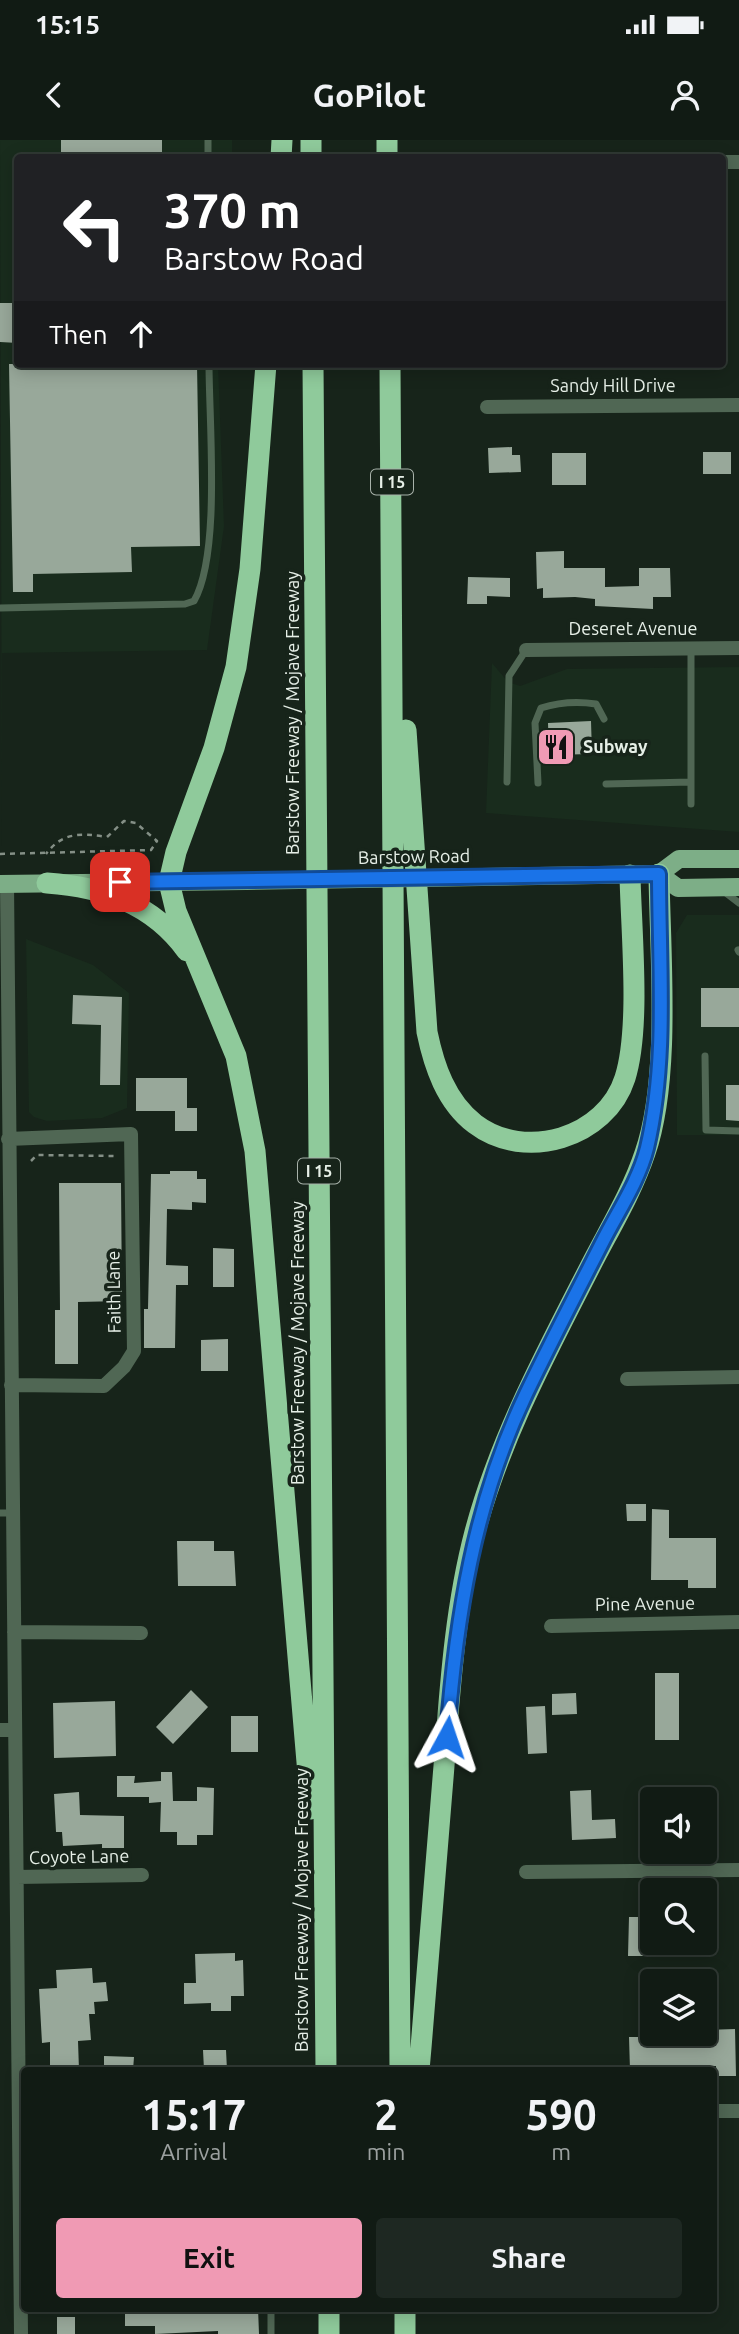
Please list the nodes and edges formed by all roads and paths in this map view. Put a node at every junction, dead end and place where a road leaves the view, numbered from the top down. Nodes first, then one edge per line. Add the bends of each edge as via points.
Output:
1 (209, 368) edge
2 (266, 368) edge
3 (313, 368) edge
4 (390, 368) edge
5 (739, 405) edge
6 (487, 407) dead end
7 (394, 599) junction
8 (0, 608) edge
9 (691, 648) junction
10 (739, 648) edge
11 (526, 650) joint
12 (604, 719) dead end
13 (507, 782) dead end
14 (691, 782) junction
15 (538, 783) dead end
16 (606, 784) dead end
17 (691, 804) dead end
18 (46, 854) junction
19 (0, 855) edge
20 (739, 859) edge
21 (659, 874) junction
22 (630, 875) junction
23 (169, 882) junction
24 (4, 883) edge
25 (47, 883) junction
26 (739, 887) edge
27 (719, 888) junction
28 (739, 903) edge
29 (199, 967) junction
30 (705, 1056) dead end
31 (739, 1131) edge
32 (8, 1139) junction
33 (119, 1156) dead end
34 (31, 1161) dead end
35 (739, 1377) edge
36 (627, 1379) dead end
37 (11, 1385) junction
38 (6, 1513) edge
39 (739, 1622) edge
40 (551, 1626) dead end
41 (14, 1632) junction
42 (141, 1633) dead end
43 (0, 1730) edge
44 (15, 1730) junction
45 (739, 1870) edge
46 (526, 1872) dead end
47 (142, 1875) dead end
48 (17, 1877) junction
49 (326, 1978) junction
50 (326, 2067) edge
51 (400, 2067) edge
52 (419, 2067) edge
53 (739, 2110) edge
54 (717, 2112) edge
55 (271, 2312) edge
56 (329, 2312) edge
57 (405, 2312) edge
58 (21, 2334) edge
59 (271, 2334) edge
60 (329, 2334) edge
61 (405, 2334) edge

1 - 8 lane via 211,534 203,585 194,601
2 - 23 highway via 250,569 236,667
3 - 49 highway, Barstow Freeway / Mojave Freeway / I 15
4 - 7 highway, I 15
5 - 6 street, Sandy Hill Drive
7 - 22 highway via 412,783 426,1031 443,1085 475,1124 499,1137 554,1142 581,1131 605,1112 625,1079 632,1041
7 - 51 highway, I 15
9 - 10 street, Deseret Avenue
9 - 11 street, Deseret Avenue
9 - 14 lane
11 - 13 lane via 509,676
12 - 15 lane via 596,704 556,703 541,708 535,723
14 - 16 lane
14 - 17 lane
18 - 18 path via 151,849 158,841 136,823 124,821 107,837 78,833 55,841
18 - 19 path
20 - 21 main road, Barstow Road via 679,859
21 - 22 main road, Barstow Road
21 - 27 main road, Barstow Road via 678,888
21 - 52 highway via 660,1057 646,1151 499,1455 466,1572 452,1666
22 - 23 main road, Barstow Road, bridge
23 - 25 main road, Barstow Road
23 - 29 highway
24 - 25 main road, Barstow Road
24 - 32 street
25 - 29 highway via 122,898 165,927
26 - 27 main road, Barstow Road
27 - 28 lane
29 - 49 highway via 236,1056 255,1151
30 - 31 lane via 706,1130
32 - 37 street
32 - 37 street, Faith Lane via 131,1134 134,1351 104,1385
33 - 34 path via 37,1155
35 - 36 street
37 - 38 street
38 - 41 street
39 - 40 street, Pine Avenue
41 - 42 street
41 - 44 street
43 - 44 street
44 - 48 street
45 - 46 street
47 - 48 street, Coyote Lane
48 - 58 street
49 - 50 highway, Barstow Freeway / Mojave Freeway / I 15
53 - 54 street
55 - 59 lane
56 - 60 highway
57 - 61 highway

